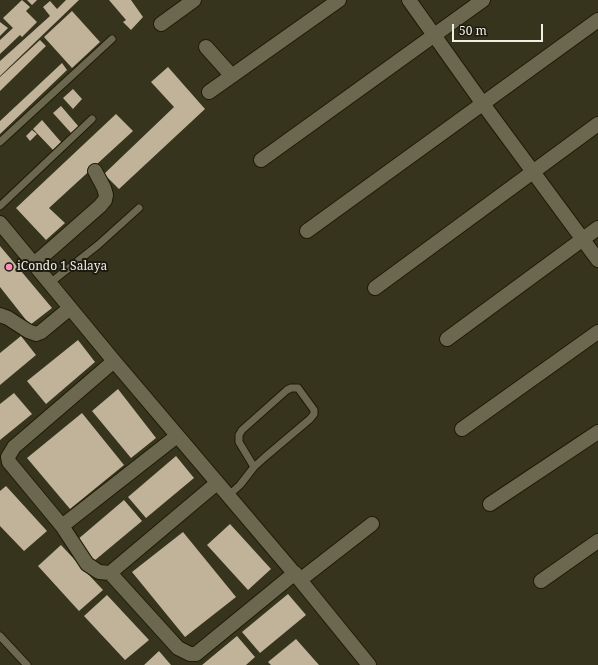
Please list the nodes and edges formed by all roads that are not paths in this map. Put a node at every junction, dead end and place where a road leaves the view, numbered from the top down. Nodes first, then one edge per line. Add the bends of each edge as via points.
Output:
1 (194, 0) edge
2 (339, 0) edge
3 (409, 0) edge
4 (483, 0) edge
5 (598, 20) edge
6 (161, 24) dead end
7 (435, 35) junction
8 (112, 38) dead end
9 (206, 47) dead end
10 (232, 76) junction
11 (209, 92) dead end
12 (483, 104) junction
13 (92, 119) dead end
14 (598, 124) edge
15 (0, 142) edge
16 (262, 160) dead end
17 (94, 171) dead end
18 (534, 172) junction
19 (0, 206) edge
20 (139, 208) dead end
21 (0, 223) edge
22 (598, 228) edge
23 (307, 231) dead end
24 (583, 239) junction
25 (598, 260) edge
26 (34, 264) junction
27 (50, 283) junction
28 (375, 288) dead end
29 (70, 308) junction
30 (0, 315) edge
31 (598, 332) edge
32 (447, 339) dead end
33 (114, 361) junction
34 (462, 429) dead end
35 (598, 432) edge
36 (177, 436) junction
37 (254, 467) junction
38 (217, 483) junction
39 (228, 496) junction
40 (490, 504) dead end
41 (372, 524) dead end
42 (62, 526) junction
43 (598, 541) edge
44 (110, 573) junction
45 (297, 577) junction
46 (541, 581) dead end
47 (0, 636) edge
48 (27, 665) edge
49 (368, 665) edge

1 - 6 street
2 - 10 street
3 - 7 street
4 - 7 street
5 - 12 street
7 - 12 street
7 - 16 street
8 - 15 lane
9 - 10 street
10 - 11 street
12 - 18 street
12 - 23 street
13 - 19 lane
14 - 18 street
17 - 26 street via 104,188 105,200
18 - 24 street
18 - 28 street
20 - 27 lane
21 - 26 street
22 - 24 street
24 - 25 street
24 - 32 street
26 - 27 street
27 - 29 street
29 - 30 street via 36,334
29 - 33 street
31 - 34 street
33 - 36 street
33 - 42 street via 14,447 8,457 9,462
35 - 40 street
36 - 38 street
36 - 42 street
37 - 37 lane via 314,414 314,410 298,388 287,390 239,435 239,442
37 - 39 lane
38 - 39 street
38 - 44 street
39 - 45 street
41 - 45 street
42 - 44 street via 87,564 99,572
43 - 46 street
44 - 45 street via 178,648 190,654 196,654
45 - 49 street
47 - 48 lane

